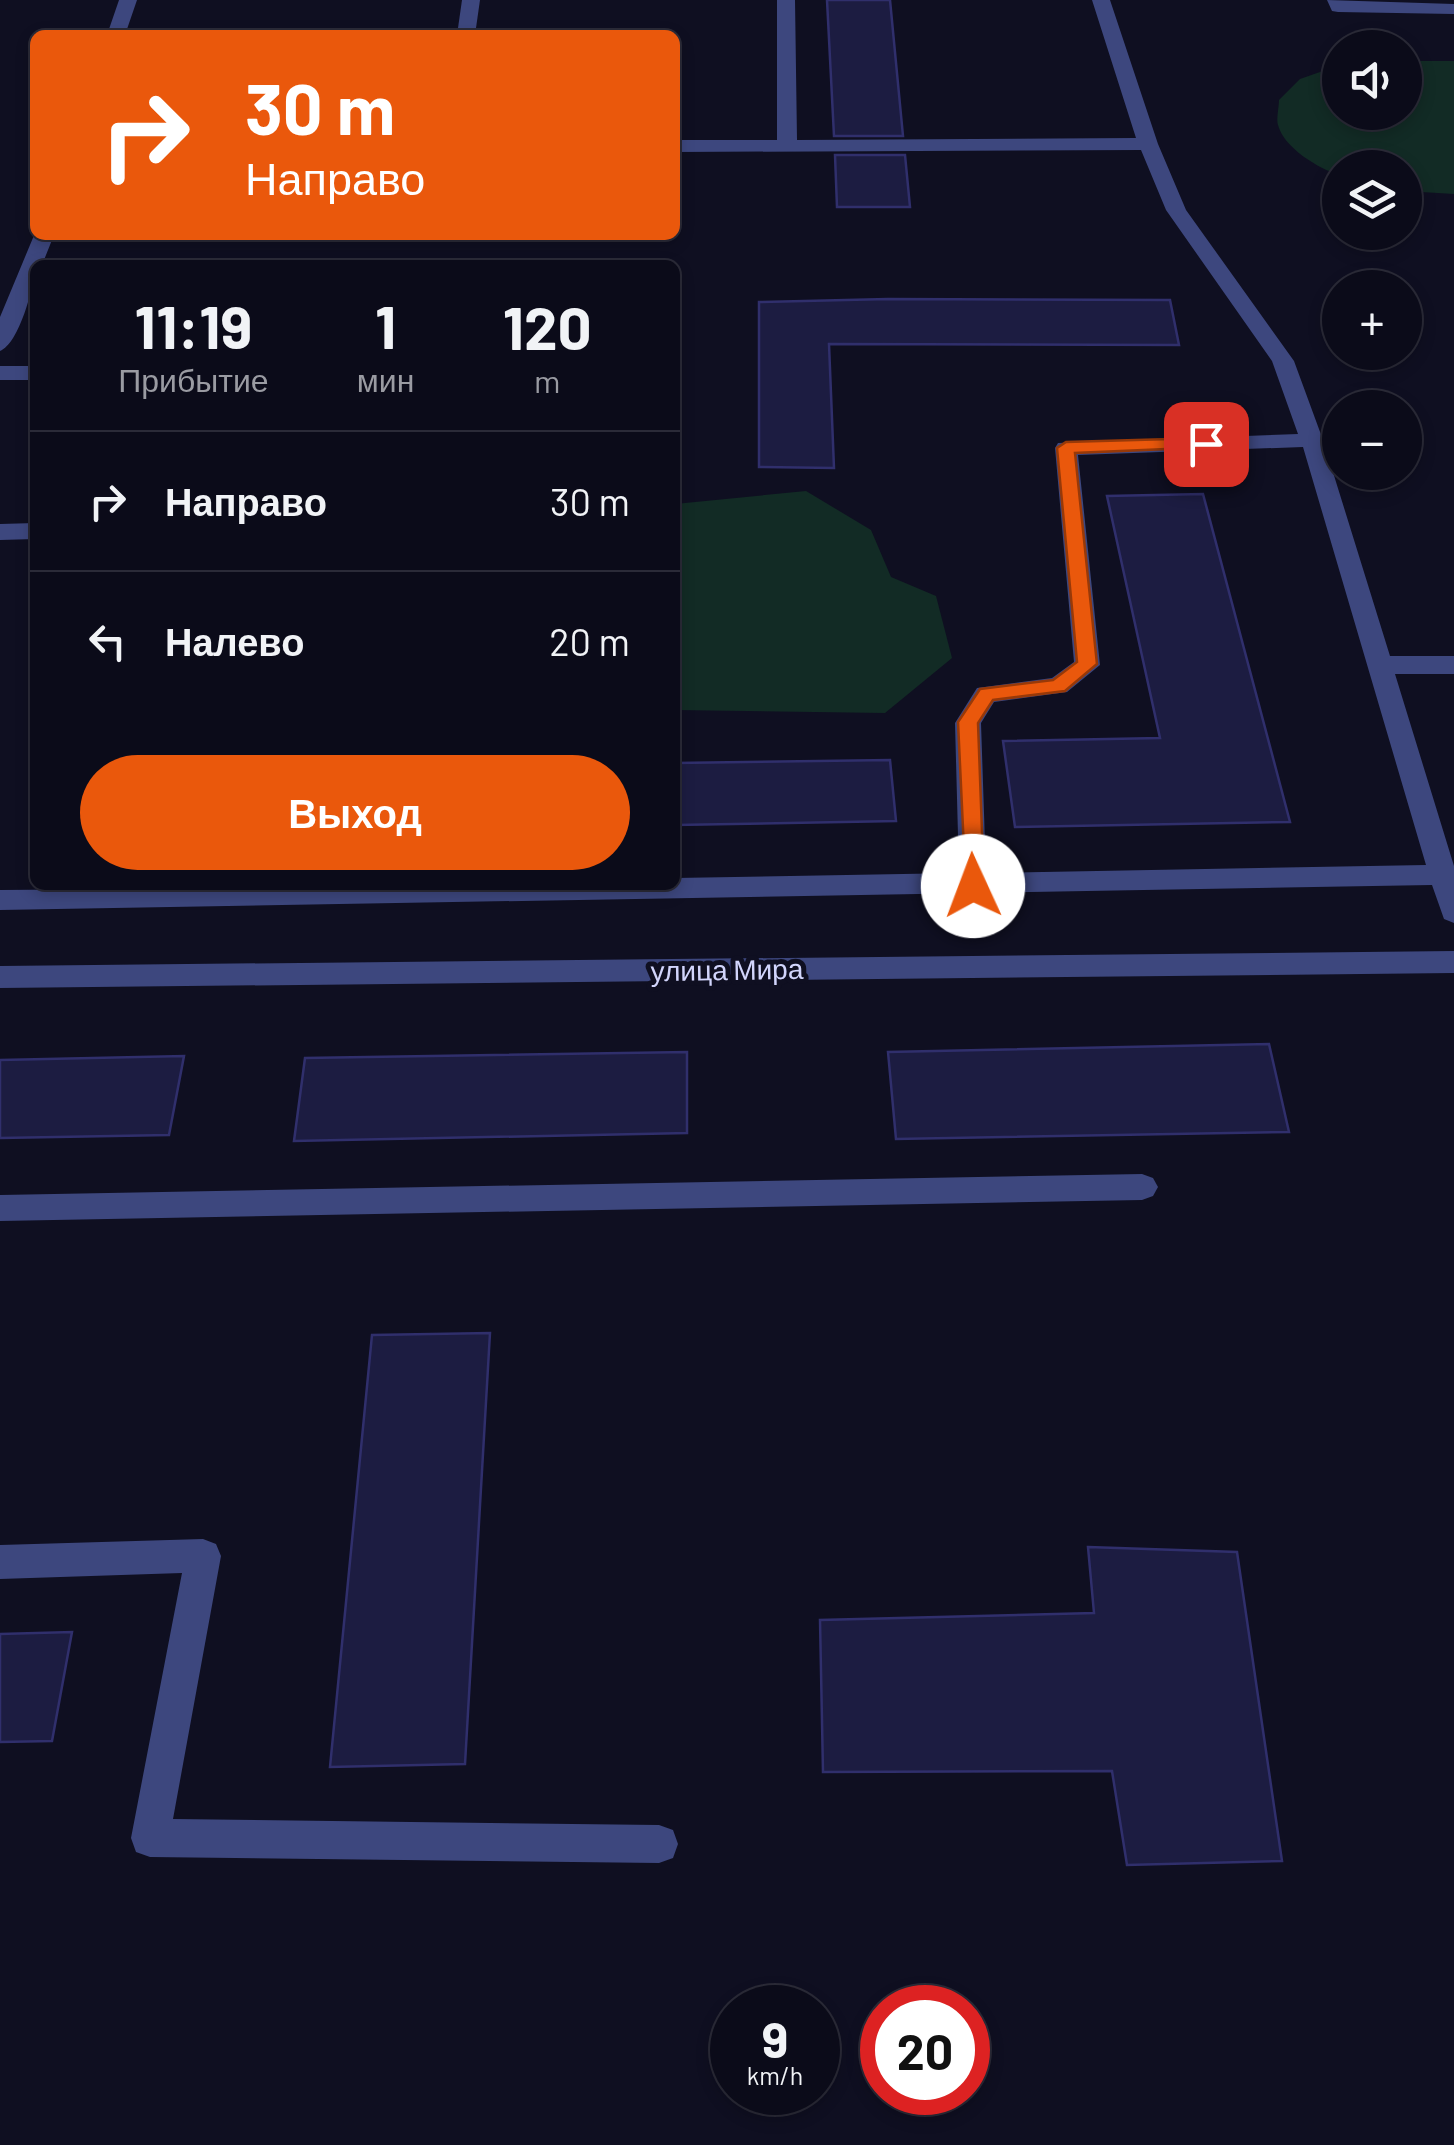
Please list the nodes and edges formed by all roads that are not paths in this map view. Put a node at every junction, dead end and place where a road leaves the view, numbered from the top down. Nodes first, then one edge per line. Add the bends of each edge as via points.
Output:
1 (128, 0) edge
2 (471, 0) edge
3 (786, 0) edge
4 (1101, 0) edge
5 (1336, 0) edge
6 (1454, 9) edge
7 (118, 30) edge
8 (467, 30) edge
9 (787, 144) junction
10 (1148, 144) junction
11 (680, 146) edge
12 (30, 270) edge
13 (0, 344) edge
14 (0, 373) edge
15 (30, 373) edge
16 (1312, 440) junction
17 (30, 531) edge
18 (0, 532) edge
19 (1380, 664) junction
20 (1454, 665) edge
21 (1442, 875) junction
22 (973, 886) junction
23 (0, 900) edge
24 (1454, 912) edge
25 (1454, 962) edge
26 (0, 978) edge
27 (1142, 1187) dead end
28 (0, 1208) edge
29 (0, 1562) edge
30 (659, 1844) dead end

1 - 7 street
2 - 8 street
3 - 9 street
4 - 10 street
5 - 6 street via 1338,7
9 - 10 street
9 - 11 street
10 - 16 street via 1176,210 1283,361
12 - 13 street
14 - 15 street
16 - 19 street
16 - 22 street via 1066,448 1087,664 1058,686 986,694 968,722
17 - 18 street
19 - 20 street
19 - 21 street
21 - 22 street
21 - 24 street
22 - 23 street
25 - 26 street, улица Мира
27 - 28 street
29 - 30 street via 202,1556 150,1838

